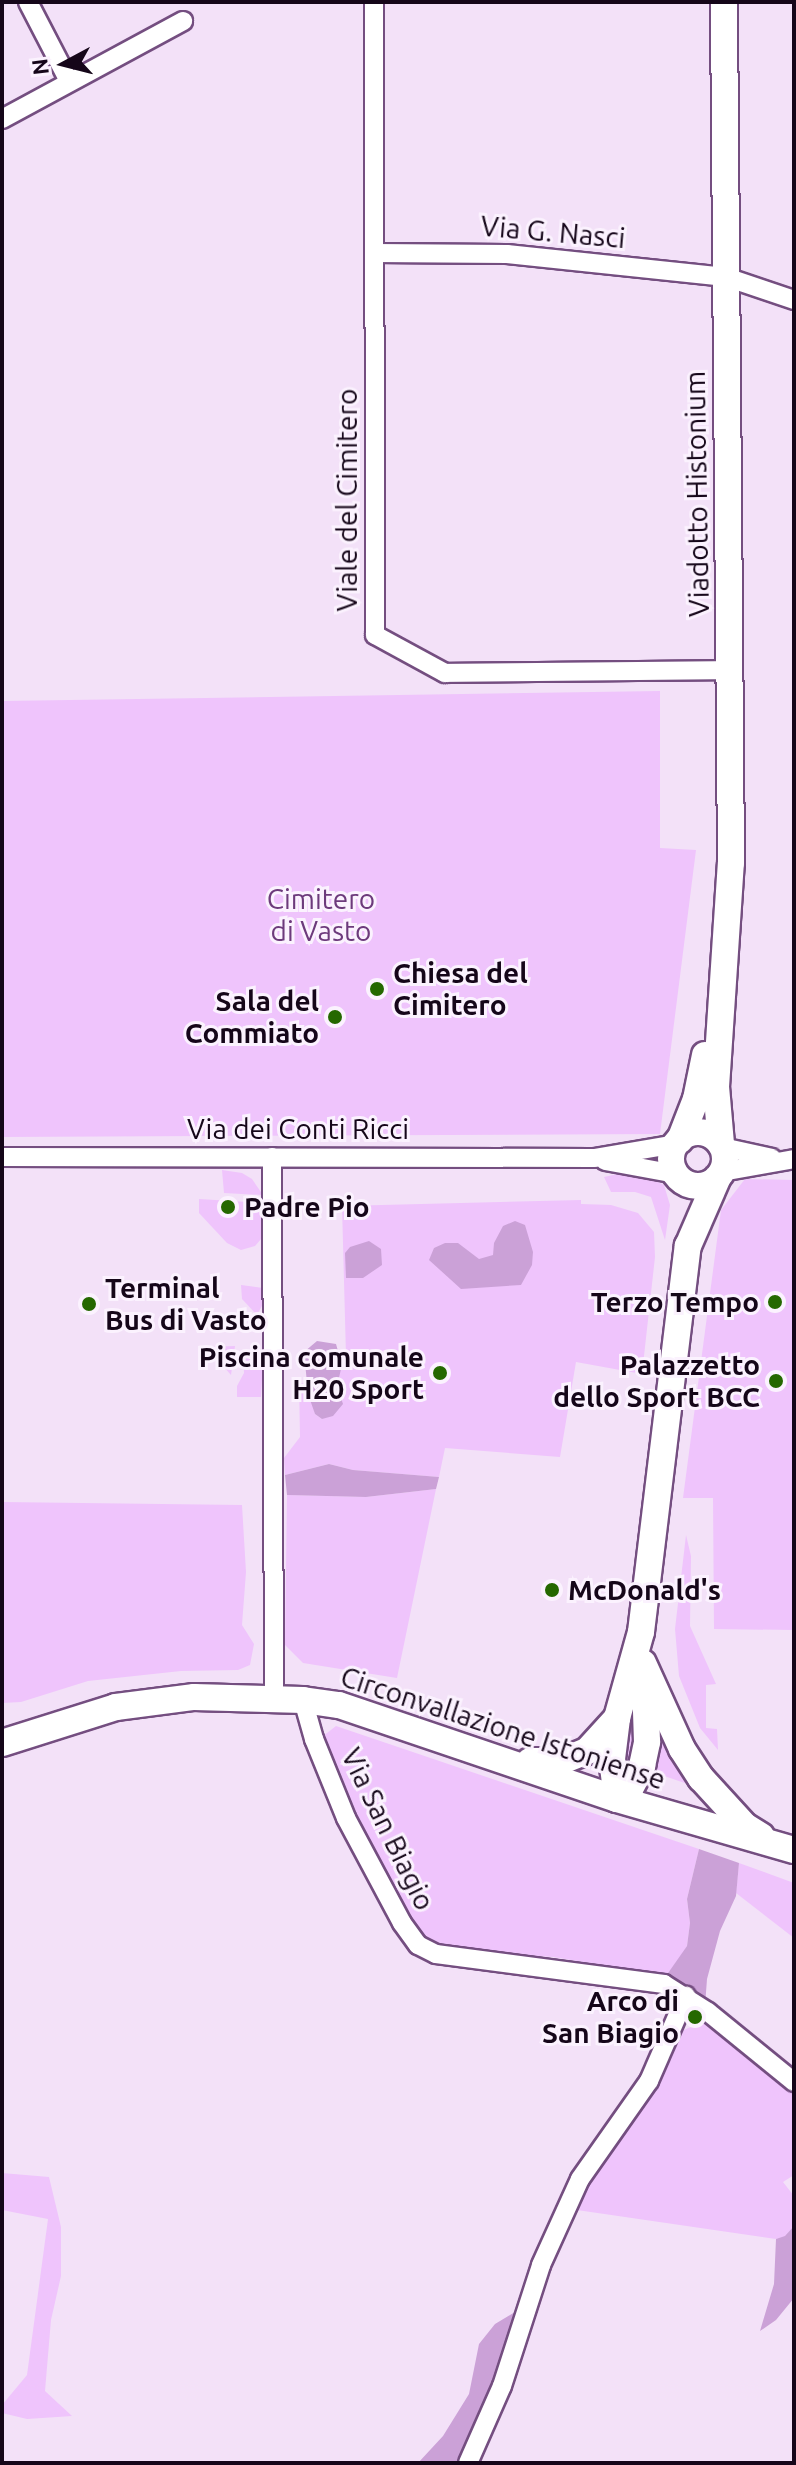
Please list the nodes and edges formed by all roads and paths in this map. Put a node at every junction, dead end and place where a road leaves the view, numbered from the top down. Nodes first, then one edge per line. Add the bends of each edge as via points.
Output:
1 (28, 2) edge
2 (374, 2) edge
3 (724, 2) edge
4 (183, 21) dead end
5 (69, 81) junction
6 (2, 119) edge
7 (375, 253) junction
8 (726, 277) junction
9 (794, 300) edge
10 (730, 670) junction
11 (721, 985) junction
12 (678, 1142) junction
13 (2, 1157) edge
14 (272, 1157) junction
15 (594, 1158) junction
16 (721, 1160) junction
17 (786, 1160) edge
18 (676, 1175) junction
19 (688, 1246) junction
20 (641, 1632) junction
21 (643, 1663) junction
22 (274, 1697) junction
23 (303, 1700) junction
24 (617, 1718) junction
25 (2, 1743) edge
26 (487, 1754) junction
27 (617, 1799) junction
28 (786, 1848) edge
29 (686, 1996) junction
30 (794, 2082) edge
31 (468, 2463) edge

1 - 5 street
2 - 7 street, Viale del Cimitero
3 - 8 main road, Viadotto Histonium
4 - 5 street
5 - 6 street
7 - 8 street, Via G. Nasci via 507,254
7 - 10 street, Viale del Cimitero via 375,635 445,673
8 - 9 street, Via G. Nasci
8 - 10 main road, Viadotto Histonium
10 - 11 main road, Viadotto Histonium via 731,863
11 - 12 main road, Viadotto Histonium via 696,1099
11 - 16 main road, Viadotto Histonium via 716,1087
12 - 15 street, Via dei Conti Ricci
12 - 16 main road via 701,1132
12 - 18 main road via 671,1159
13 - 14 street, Via dei Conti Ricci
14 - 15 street, Via dei Conti Ricci
14 - 22 street
15 - 18 street, Via dei Conti Ricci
16 - 17 street
16 - 18 main road via 697,1186
16 - 19 main road
18 - 19 main road
19 - 20 main road
20 - 21 main road
20 - 24 main road
21 - 27 main road via 647,1742 631,1787
21 - 28 main road via 701,1778 745,1826
22 - 23 main road, Circonvallazione Istoniense
22 - 25 main road, Circonvallazione Istoniense via 194,1697 116,1707
23 - 26 main road, Circonvallazione Istoniense via 339,1705
23 - 29 street, Via San Biagio via 346,1818 418,1945 436,1954 651,1980
24 - 26 main road via 587,1751 562,1761
24 - 27 main road via 612,1759
26 - 27 main road, Circonvallazione Istoniense
27 - 28 main road, Circonvallazione Istoniense
29 - 30 street, Via San Biagio
29 - 31 street via 649,2081 580,2179 541,2265 502,2386

